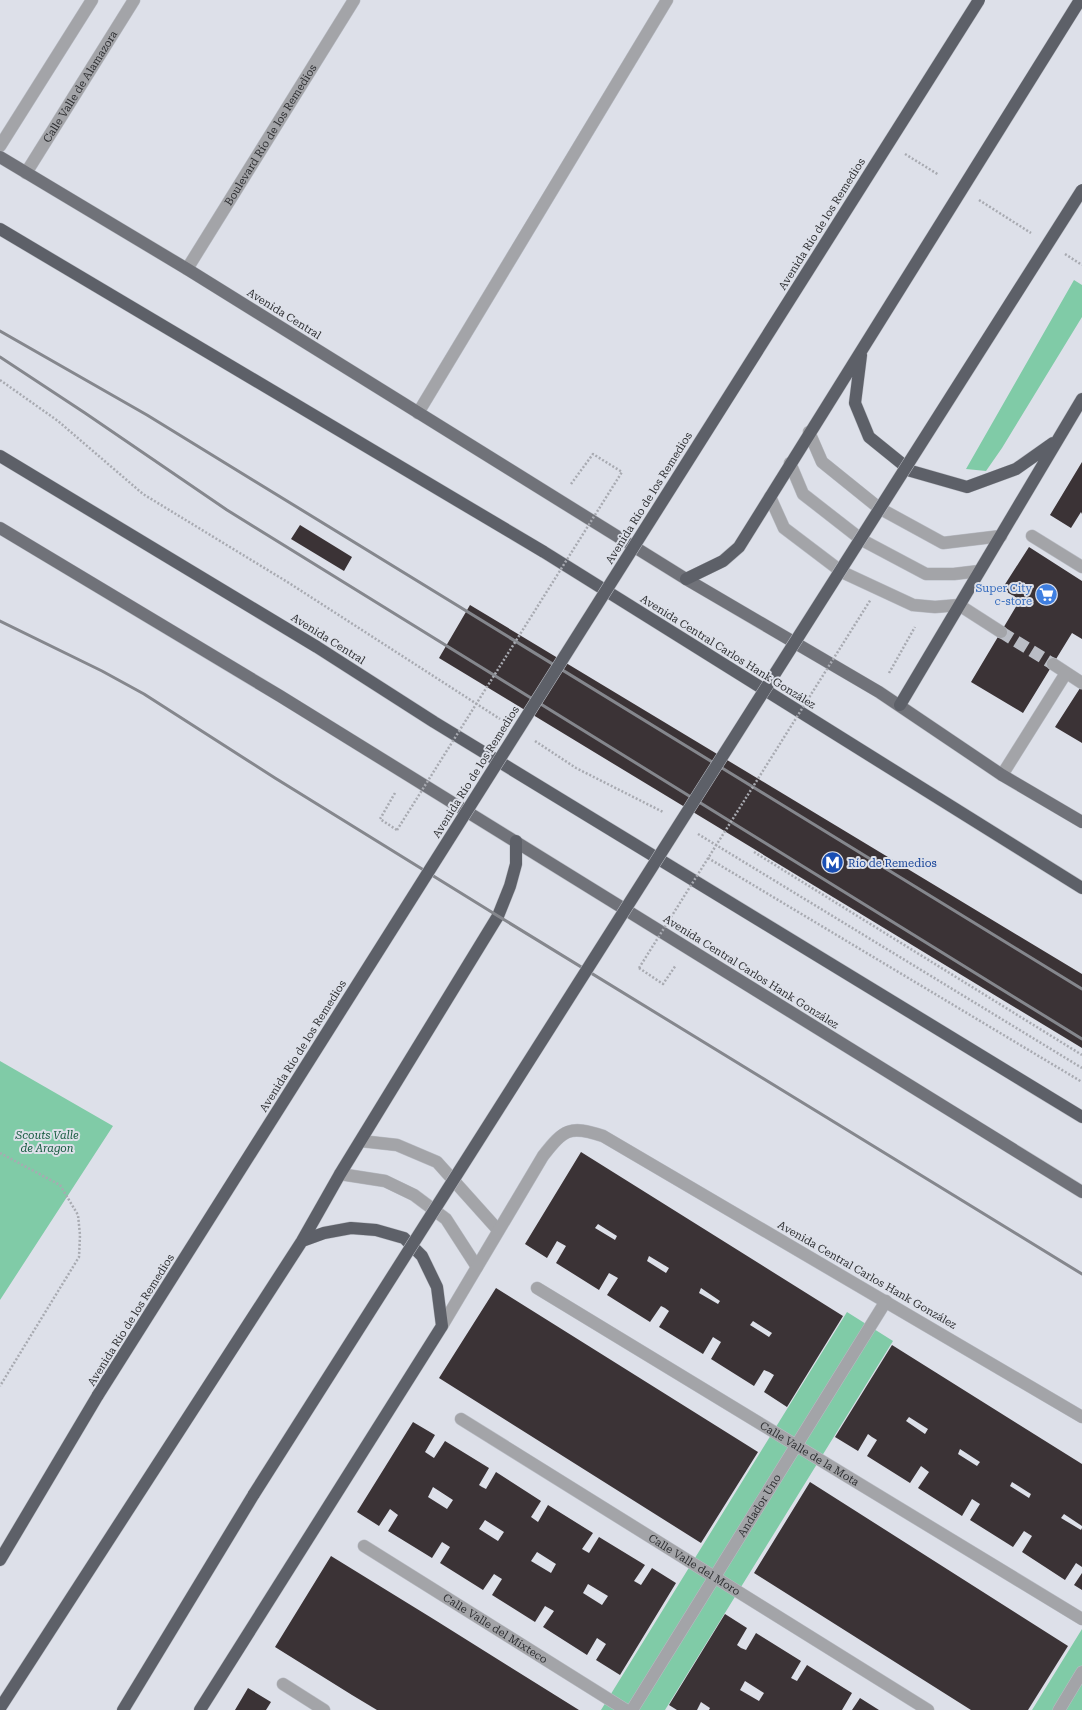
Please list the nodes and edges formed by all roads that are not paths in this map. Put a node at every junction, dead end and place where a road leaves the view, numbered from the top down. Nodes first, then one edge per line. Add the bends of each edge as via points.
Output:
1 (92, 0) edge
2 (134, 0) edge
3 (354, 0) edge
4 (667, 0) edge
5 (979, 0) edge
6 (1080, 0) edge
7 (0, 146) edge
8 (0, 157) edge
9 (26, 173) junction
10 (1082, 190) edge
11 (0, 229) edge
12 (187, 269) junction
13 (862, 352) junction
14 (1082, 399) edge
15 (418, 413) junction
16 (809, 432) junction
17 (1056, 441) junction
18 (0, 456) edge
19 (790, 463) junction
20 (770, 497) junction
21 (0, 528) edge
22 (1001, 536) junction
23 (1032, 536) dead end
24 (1082, 567) edge
25 (979, 571) junction
26 (686, 579) junction
27 (959, 605) junction
28 (1001, 632) tunnel mouth
29 (1053, 664) tunnel mouth
30 (1066, 672) junction
31 (1082, 683) edge
32 (900, 705) junction
33 (1002, 775) junction
34 (1082, 822) edge
35 (516, 841) junction
36 (1082, 888) edge
37 (1082, 1117) edge
38 (361, 1141) junction
39 (340, 1174) junction
40 (1082, 1192) edge
41 (498, 1230) junction
42 (302, 1241) junction
43 (477, 1267) junction
44 (537, 1288) dead end
45 (886, 1301) junction
46 (442, 1326) junction
47 (1082, 1417) edge
48 (461, 1418) dead end
49 (796, 1446) junction
50 (364, 1546) dead end
51 (0, 1560) edge
52 (715, 1577) junction
53 (1082, 1619) edge
54 (1082, 1672) edge
55 (282, 1684) dead end
56 (0, 1708) edge
57 (122, 1710) edge
58 (200, 1710) edge
59 (324, 1710) edge
60 (626, 1710) edge
61 (632, 1710) edge
62 (928, 1710) edge
63 (1059, 1710) edge

1 - 7 street
2 - 9 street, Calle Valle de Alamazora
3 - 12 street, Boulevard Río de los Remedios
4 - 15 street
5 - 51 highway, Avenida Río de los Remedios, bridge via 98,1395
6 - 13 highway
8 - 9 main road, Avenida Central
9 - 12 main road, Avenida Central
10 - 57 highway, bridge via 254,1494
11 - 36 highway, Avenida Central Carlos Hank González via 544,552
12 - 15 main road, Avenida Central
13 - 16 highway
13 - 17 highway via 855,402 869,437 911,471 967,488 1016,469
14 - 17 highway
15 - 26 main road, Avenida Central
16 - 19 highway
16 - 22 street via 822,462 879,508 943,543
17 - 22 highway
18 - 37 highway, Avenida Central via 317,647 434,722
19 - 20 highway
19 - 25 street via 803,494 862,540 926,574
20 - 26 highway via 738,547 723,561
20 - 27 street via 784,528 842,572 913,605
21 - 35 main road, Avenida Central Carlos Hank González
22 - 25 highway
23 - 24 street
25 - 27 highway
26 - 32 main road
27 - 28 street
27 - 32 highway
29 - 30 street
30 - 31 street
30 - 33 street
32 - 33 main road
33 - 34 main road
35 - 38 highway via 516,864 498,916
35 - 40 main road, Avenida Central Carlos Hank González
38 - 39 highway
38 - 41 street via 397,1145 437,1162
39 - 42 highway
39 - 43 street via 385,1181 414,1196 446,1219
41 - 43 street
41 - 45 street, Avenida Central Carlos Hank González via 556,1139 572,1129 586,1130 603,1136
42 - 46 highway via 324,1233 351,1228 376,1230 404,1238 422,1256 436,1287
42 - 56 highway
43 - 46 street
44 - 49 street, Calle Valle de la Mota
45 - 47 street, Avenida Central Carlos Hank González
45 - 49 street, Andador Uno
46 - 58 highway
48 - 52 street, Calle Valle del Moro
49 - 52 street, Andador Uno
49 - 53 street, Calle Valle de la Mota
50 - 60 street, Calle Valle del Mixteco
52 - 61 street, Andador Uno
52 - 62 street, Calle Valle del Moro
54 - 63 street
55 - 59 street

